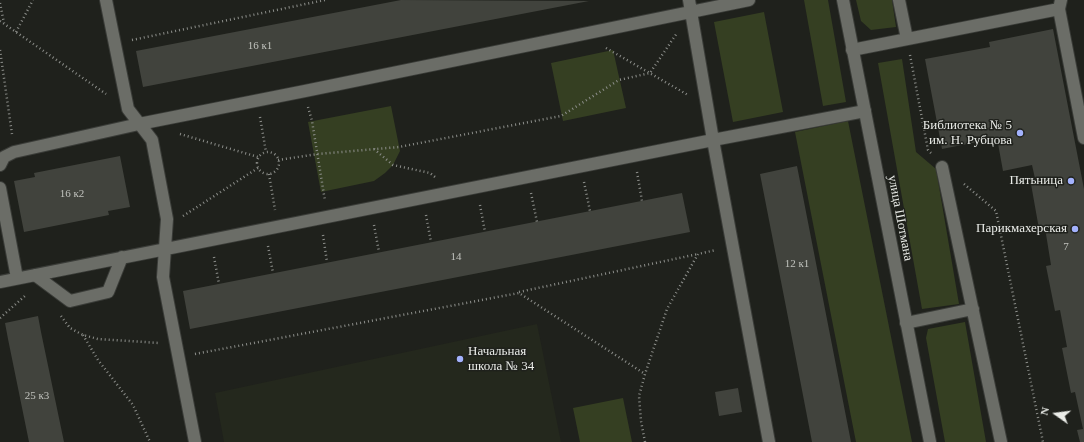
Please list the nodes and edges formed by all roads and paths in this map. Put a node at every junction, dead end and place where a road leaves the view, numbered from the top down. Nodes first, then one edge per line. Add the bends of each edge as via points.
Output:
1 (34, 0) edge
2 (106, 0) edge
3 (325, 0) edge
4 (749, 0) edge
5 (843, 0) edge
6 (899, 0) edge
7 (0, 3) edge
8 (1060, 5) edge
9 (690, 6) edge
10 (0, 20) edge
11 (4, 23) junction
12 (16, 32) junction
13 (583, 34) junction
14 (673, 38) dead end
15 (907, 39) junction
16 (128, 41) dead end
17 (0, 50) edge
18 (852, 50) junction
19 (650, 73) junction
20 (708, 106) junction
21 (308, 107) dead end
22 (128, 109) junction
23 (865, 111) junction
24 (260, 116) dead end
25 (139, 124) junction
26 (185, 136) dead end
27 (1084, 138) edge
28 (713, 140) junction
29 (374, 148) junction
30 (14, 152) junction
31 (266, 152) junction
32 (318, 154) junction
33 (634, 155) junction
34 (258, 157) junction
35 (278, 160) junction
36 (0, 165) edge
37 (581, 166) junction
38 (942, 167) junction
39 (258, 168) junction
40 (430, 173) dead end
41 (269, 174) junction
42 (528, 177) junction
43 (477, 187) junction
44 (0, 188) edge
45 (423, 197) junction
46 (642, 201) dead end
47 (326, 202) dead end
48 (371, 208) junction
49 (275, 211) dead end
50 (590, 211) dead end
51 (183, 216) dead end
52 (320, 218) junction
53 (536, 222) dead end
54 (264, 229) junction
55 (485, 232) dead end
56 (211, 240) junction
57 (431, 242) dead end
58 (165, 249) junction
59 (713, 251) dead end
60 (379, 252) dead end
61 (698, 254) junction
62 (122, 257) junction
63 (327, 262) dead end
64 (273, 273) dead end
65 (39, 277) junction
66 (17, 278) junction
67 (0, 282) edge
68 (219, 284) dead end
69 (519, 293) junction
70 (973, 309) junction
71 (60, 316) dead end
72 (0, 318) edge
73 (906, 323) junction
74 (83, 335) junction
75 (176, 345) junction
76 (178, 357) junction
77 (645, 374) junction
78 (150, 442) edge
79 (195, 442) edge
80 (645, 442) edge
81 (770, 442) edge
82 (930, 442) edge
83 (1001, 442) edge
84 (1043, 442) edge

1 - 12 path
2 - 22 street
3 - 16 path
4 - 9 street
5 - 18 street, улица Шотмана
6 - 15 street
7 - 11 path
8 - 15 street
8 - 27 street
9 - 13 street
9 - 20 street
10 - 11 path
11 - 12 path
12 - 22 path
13 - 19 path
13 - 25 street
14 - 19 path
15 - 18 street
15 - 38 path via 928,150
17 - 30 path
18 - 23 street, улица Шотмана
19 - 20 path
19 - 29 path via 619,80 561,116 399,147
20 - 28 street
21 - 32 path
22 - 25 street
23 - 28 street
23 - 73 street, улица Шотмана
24 - 31 path
25 - 30 street
25 - 58 street via 152,140 167,219
26 - 34 path
28 - 33 street
28 - 81 street
29 - 32 path
29 - 40 path via 393,165
30 - 36 street via 4,157
31 - 34 path
31 - 35 path via 272,152
32 - 35 path
32 - 47 path
33 - 37 street
33 - 46 path
34 - 39 path
35 - 41 path via 277,169
37 - 42 street
37 - 50 path
38 - 70 street
38 - 84 path via 996,211
39 - 41 path via 261,172
39 - 51 path
41 - 49 path
42 - 43 street
42 - 53 path
43 - 45 street
43 - 55 path
44 - 66 street
45 - 48 street
45 - 57 path
48 - 52 street
48 - 60 path
52 - 54 street
52 - 63 path
54 - 56 street
54 - 64 path
56 - 58 street
56 - 68 path
58 - 62 street
58 - 75 street via 163,277
59 - 61 path
61 - 69 path
61 - 77 path via 667,309
62 - 65 street
62 - 65 street via 108,292 70,301
65 - 66 street
65 - 72 path
66 - 67 street
69 - 76 path
69 - 77 path
70 - 73 street
70 - 83 street
71 - 74 path via 70,328
73 - 82 street, улица Шотмана
74 - 75 path via 98,339
74 - 78 path via 98,360 133,405
75 - 76 street
76 - 79 street
77 - 80 path via 639,396

